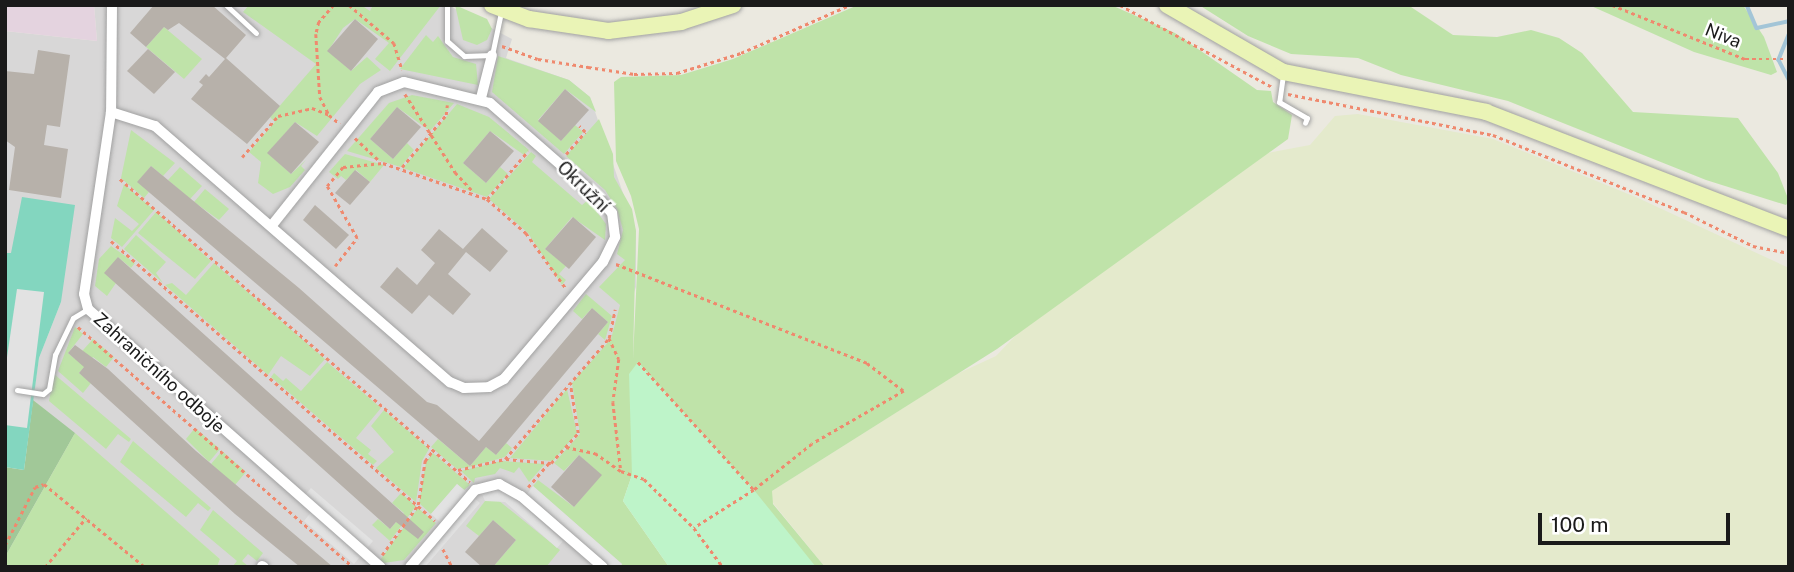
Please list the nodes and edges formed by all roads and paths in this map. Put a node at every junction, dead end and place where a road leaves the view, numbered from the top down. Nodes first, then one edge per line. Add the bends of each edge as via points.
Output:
1 (112, 5) edge
2 (226, 5) edge
3 (334, 5) edge
4 (447, 5) edge
5 (733, 5) edge
6 (850, 5) edge
7 (1120, 5) edge
8 (1167, 5) edge
9 (1612, 5) edge
10 (496, 7) edge
11 (256, 33) dead end
12 (495, 43) junction
13 (492, 55) junction
14 (1789, 59) edge
15 (1283, 72) junction
16 (1280, 91) junction
17 (450, 92) junction
18 (481, 98) junction
19 (111, 112) junction
20 (328, 115) junction
21 (1305, 124) dead end
22 (579, 125) dead end
23 (346, 129) junction
24 (536, 143) junction
25 (242, 157) dead end
26 (383, 163) junction
27 (558, 163) junction
28 (401, 168) junction
29 (120, 179) dead end
30 (486, 199) junction
31 (272, 224) junction
32 (1789, 229) edge
33 (111, 241) dead end
34 (1789, 253) edge
35 (603, 262) junction
36 (329, 274) junction
37 (576, 295) junction
38 (88, 309) junction
39 (615, 310) dead end
40 (72, 322) junction
41 (609, 338) junction
42 (638, 362) dead end
43 (570, 383) junction
44 (17, 390) dead end
45 (566, 447) junction
46 (433, 450) junction
47 (505, 459) junction
48 (549, 463) junction
49 (458, 470) junction
50 (621, 471) junction
51 (475, 489) junction
52 (754, 490) junction
53 (521, 496) junction
54 (418, 505) junction
55 (86, 518) junction
56 (443, 528) junction
57 (694, 528) junction
58 (5, 545) edge
59 (443, 549) dead end
60 (378, 565) edge
61 (44, 567) edge
62 (145, 567) edge
63 (353, 567) edge
64 (410, 567) edge
65 (452, 567) edge
66 (603, 567) edge
67 (723, 567) edge

1 - 19 street
2 - 11 lane
3 - 20 path via 319,22 316,34 320,97
4 - 13 lane via 447,41 464,56
5 - 10 main road via 681,22 608,31 529,19
6 - 12 path via 741,53 677,73 634,74 538,59
7 - 16 path
8 - 15 main road
9 - 14 path, Niva via 1745,59
10 - 12 lane
12 - 13 lane
13 - 18 street
15 - 16 lane
15 - 32 main road via 1486,112
16 - 21 lane via 1279,102 1307,118
16 - 34 path via 1332,106 1392,113 1493,135 1672,207 1753,246
17 - 18 street, Okružní
17 - 23 street, Okružní via 404,82 390,85 377,92
17 - 28 path via 446,115
18 - 24 street, Okružní
19 - 31 street, Okružní via 155,126
19 - 38 street, Zahraničního odboje via 84,294
20 - 23 path
20 - 25 path via 313,108 278,116
22 - 27 path via 585,132
23 - 26 path
23 - 31 street, Okružní
24 - 27 street, Okružní
24 - 30 path
26 - 28 path
26 - 36 path via 343,167 327,186 357,238
27 - 35 street, Okružní via 612,213 615,237
28 - 30 path
29 - 46 path
30 - 37 path via 526,233 558,282
31 - 36 street, Okružní
33 - 54 path
35 - 37 street, Okružní
35 - 52 path via 629,266 867,363 904,391 812,444
36 - 37 street, Okružní via 450,382 464,388 489,387 504,379
38 - 40 lane
38 - 60 street, Zahraničního odboje
39 - 41 path
40 - 44 lane via 55,355 49,389 43,394
40 - 63 path
41 - 43 path
41 - 50 path via 619,359 613,402
42 - 52 path
43 - 45 path via 578,433
43 - 47 path
45 - 48 path
45 - 50 path via 595,453
46 - 49 path
46 - 54 path via 425,461
47 - 48 path
47 - 49 path
48 - 53 path
49 - 51 path
50 - 57 path via 644,479
51 - 53 street via 499,484
51 - 56 street
52 - 57 path
53 - 66 street
54 - 56 path
54 - 60 path
55 - 58 path via 54,490 38,484
55 - 61 path
55 - 62 path
56 - 64 street
57 - 67 path
59 - 65 path

